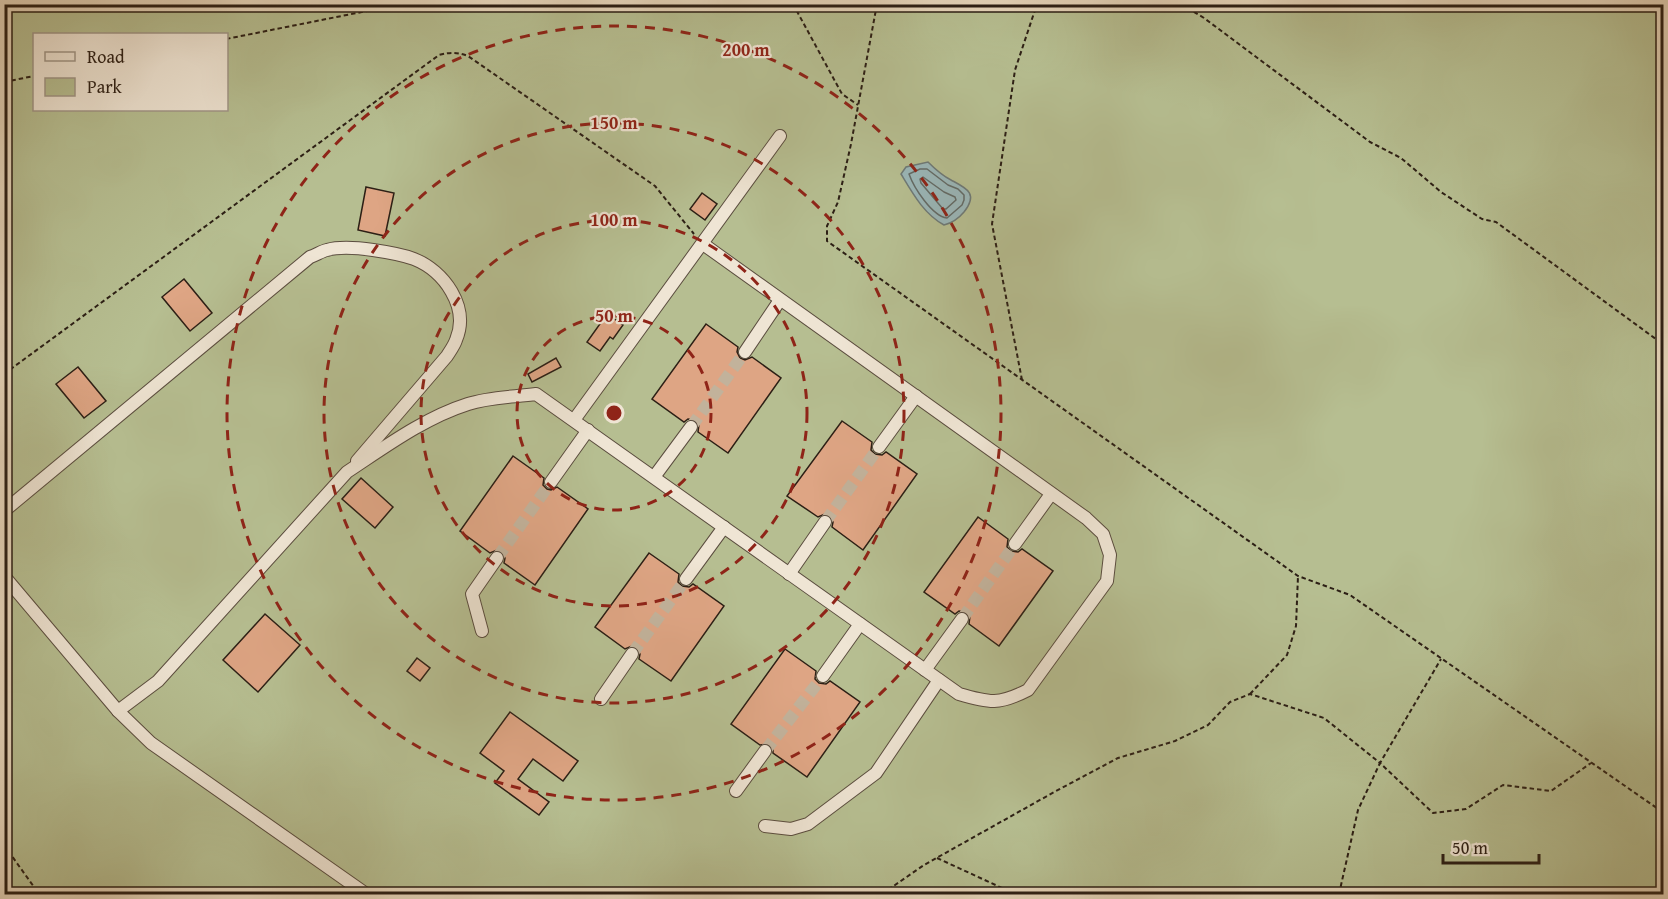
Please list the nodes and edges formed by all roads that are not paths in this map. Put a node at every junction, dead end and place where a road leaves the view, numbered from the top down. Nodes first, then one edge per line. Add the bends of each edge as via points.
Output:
1 (780, 136) dead end
2 (703, 244) junction
3 (780, 300) junction
4 (745, 352) tunnel mouth
5 (916, 396) junction
6 (574, 420) junction
7 (691, 427) tunnel mouth
8 (588, 430) junction
9 (879, 447) tunnel mouth
10 (347, 472) junction
11 (654, 477) junction
12 (551, 482) tunnel mouth
13 (1051, 494) junction
14 (4, 510) edge
15 (825, 522) tunnel mouth
16 (724, 527) junction
17 (1015, 544) tunnel mouth
18 (497, 558) tunnel mouth
19 (789, 574) junction
20 (4, 576) edge
21 (686, 579) tunnel mouth
22 (962, 619) tunnel mouth
23 (860, 624) junction
24 (482, 632) dead end
25 (632, 654) tunnel mouth
26 (925, 670) junction
27 (823, 676) tunnel mouth
28 (939, 680) junction
29 (601, 699) dead end
30 (118, 711) junction
31 (765, 751) tunnel mouth
32 (736, 790) dead end
33 (765, 826) dead end
34 (366, 894) edge

1 - 2 lane
2 - 3 lane
2 - 6 lane
3 - 4 lane
3 - 5 lane
5 - 9 lane
5 - 13 lane
6 - 8 lane
6 - 10 lane via 536,394 470,403 438,416
7 - 11 lane
8 - 11 lane
8 - 12 lane
10 - 14 lane via 447,356 457,339 460,321 448,285 434,271 415,259 357,248 328,249 310,257
10 - 30 lane via 158,681
11 - 16 lane
13 - 17 lane
13 - 28 lane via 1103,534 1110,555 1107,581 1028,690 1009,700 986,702 959,694
15 - 19 lane
16 - 19 lane
16 - 21 lane
18 - 24 lane via 472,594
19 - 23 lane
20 - 30 lane
22 - 26 lane
23 - 26 lane
23 - 27 lane
25 - 29 lane
26 - 28 lane
28 - 33 lane via 876,773 808,824 791,829
30 - 34 lane via 151,743
31 - 32 lane

